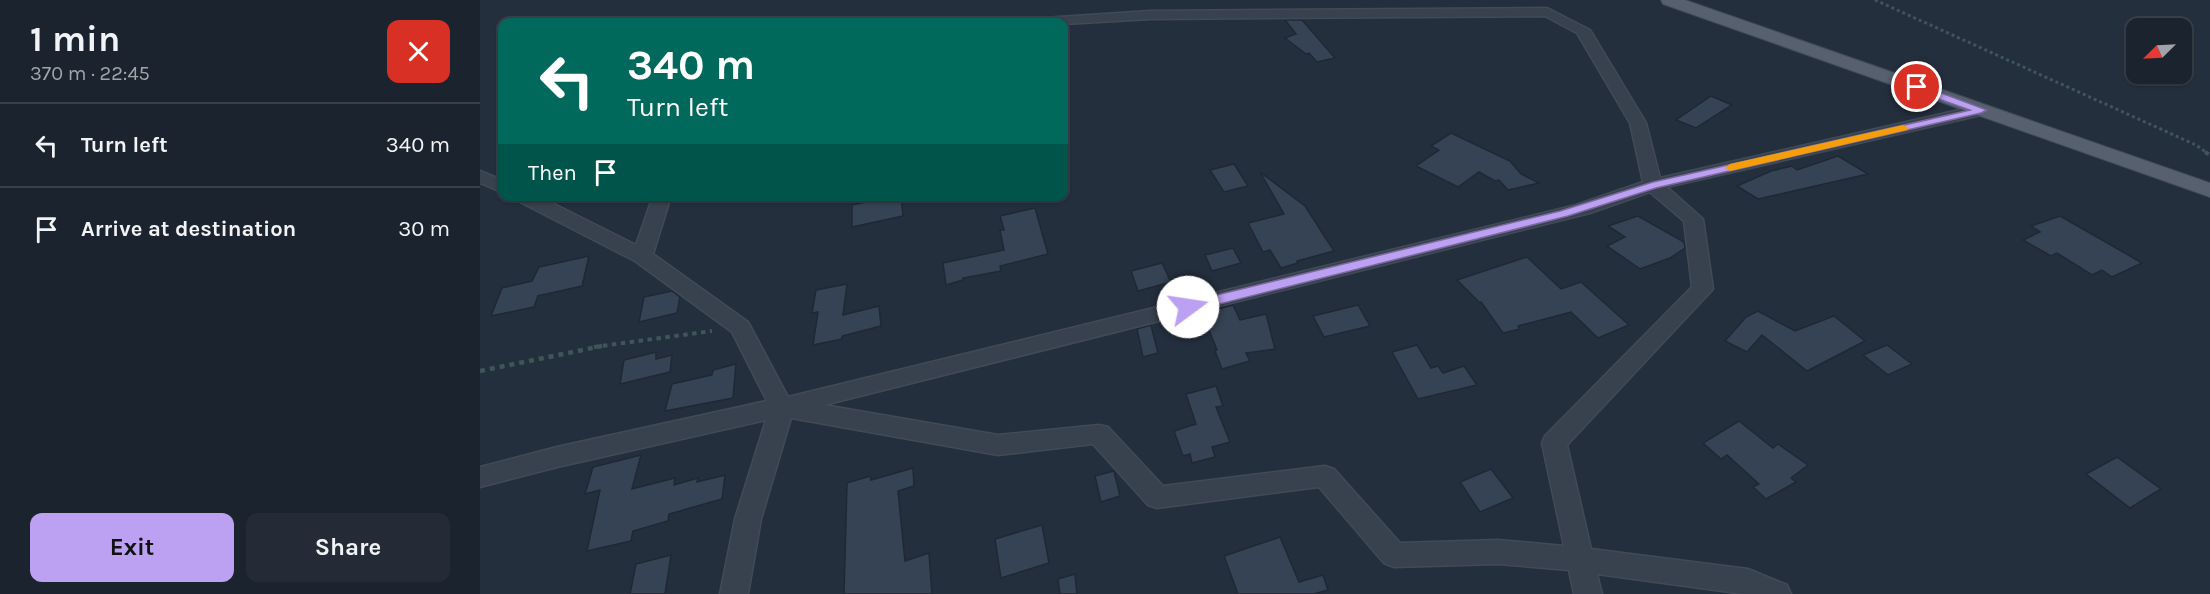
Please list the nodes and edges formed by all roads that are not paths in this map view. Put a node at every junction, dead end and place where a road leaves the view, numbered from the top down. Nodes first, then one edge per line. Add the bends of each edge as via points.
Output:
1 (1669, 0) edge
2 (1068, 20) edge
3 (1981, 110) junction
4 (480, 176) edge
5 (498, 185) edge
6 (1653, 185) junction
7 (2210, 190) edge
8 (533, 201) edge
9 (660, 201) edge
10 (642, 256) junction
11 (782, 407) junction
12 (480, 477) edge
13 (1579, 559) junction
14 (734, 594) edge
15 (1588, 594) edge
16 (1777, 594) edge

1 - 3 main road
2 - 6 street via 1150,15 1547,12 1583,30 1638,123
3 - 6 street
3 - 7 main road
4 - 5 street
6 - 11 street via 1504,229
6 - 13 street via 1694,219 1703,290 1554,443
8 - 10 street
9 - 10 street
10 - 11 street via 740,327
11 - 12 street
11 - 13 street via 998,446 1099,434 1156,497 1325,476 1394,555 1498,552
11 - 14 street via 748,519
13 - 15 street
13 - 16 street via 1748,582

